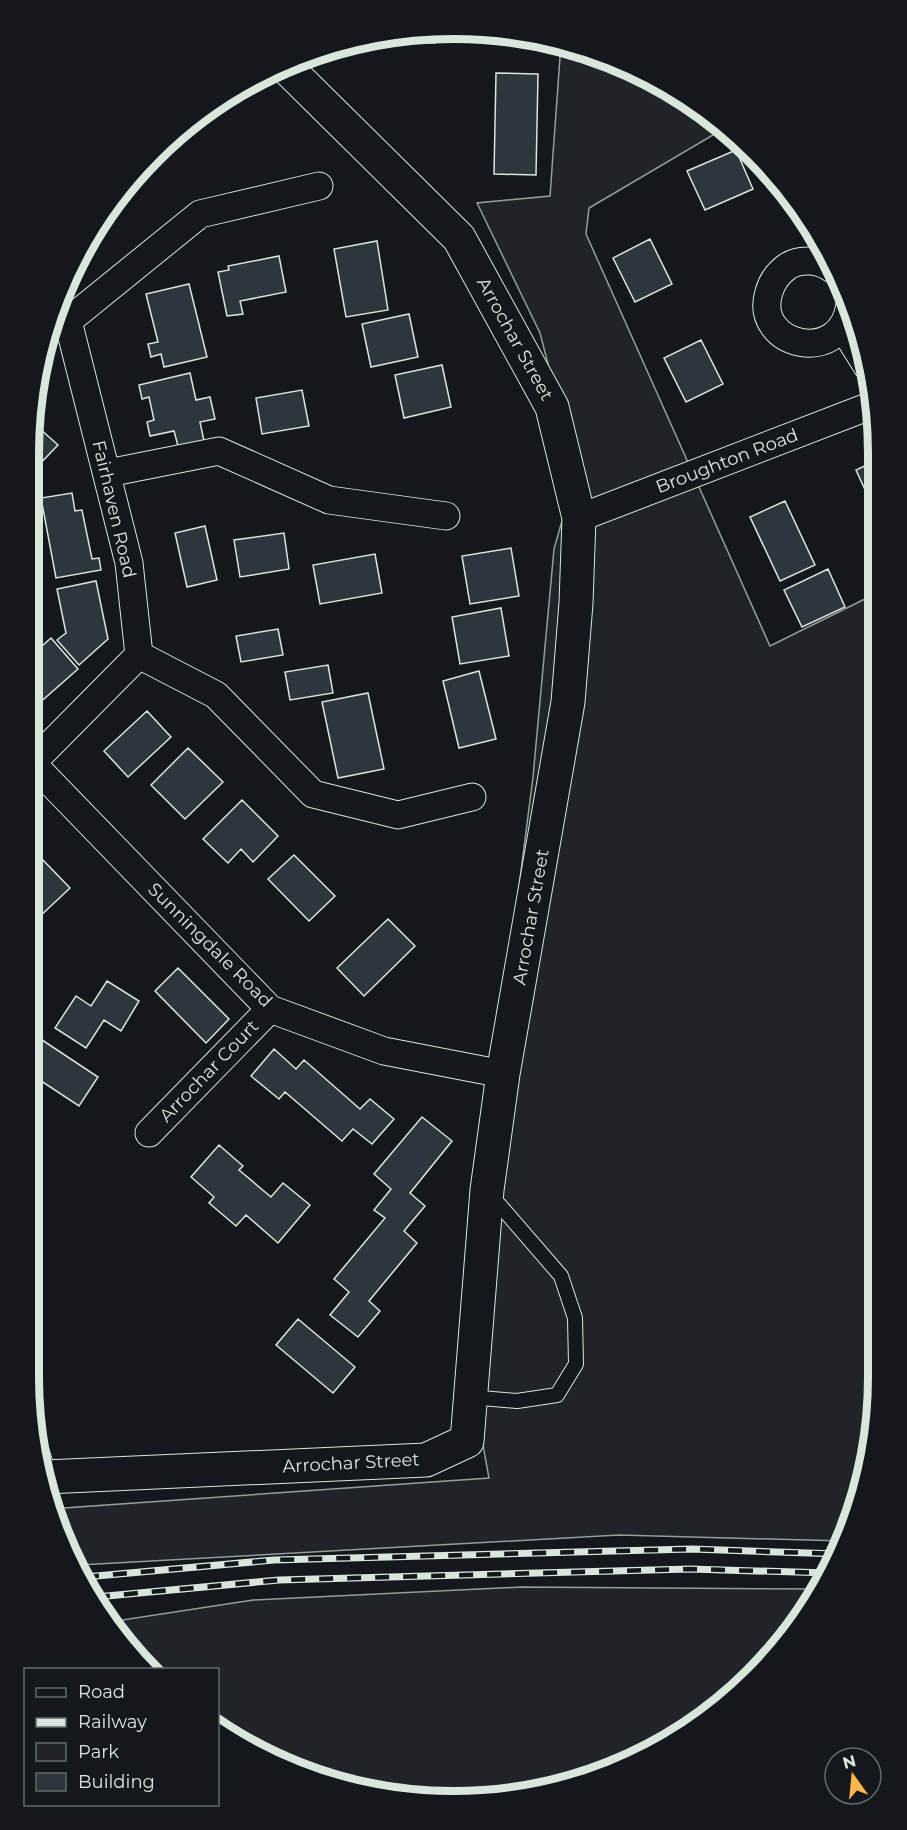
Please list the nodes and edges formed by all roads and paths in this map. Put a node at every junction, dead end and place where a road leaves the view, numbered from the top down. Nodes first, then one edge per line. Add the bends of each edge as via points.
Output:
1 (292, 73) edge
2 (318, 186) dead end
3 (822, 264) edge
4 (62, 317) edge
5 (845, 317) edge
6 (61, 319) edge
7 (865, 408) edge
8 (108, 473) junction
9 (446, 516) dead end
10 (579, 518) junction
11 (139, 655) junction
12 (39, 754) edge
13 (39, 770) edge
14 (472, 797) dead end
15 (270, 1009) junction
16 (503, 1074) junction
17 (149, 1133) dead end
18 (487, 1190) junction
19 (470, 1397) junction
20 (49, 1466) edge

1 - 10 street, Arrochar Street via 459,238 552,407
2 - 4 street, Fairhaven Road via 200,214
3 - 5 street via 790,265 771,284 767,311 772,324 793,341 807,344 833,336
6 - 8 street, Fairhaven Road
7 - 10 street, Broughton Road
8 - 9 street via 219,451 329,500
8 - 11 street, Fairhaven Road via 129,563
10 - 16 street, Arrochar Street via 568,702
11 - 12 street
11 - 14 street via 216,695 313,794 398,815
13 - 15 street, Sunningdale Road
15 - 16 street, Sunningdale Road via 384,1051
15 - 17 street, Arrochar Court
16 - 18 street, Arrochar Street
18 - 19 street, Arrochar Street
18 - 19 lane via 561,1276 575,1318 576,1364 557,1395 517,1401
19 - 20 street, Arrochar Street via 467,1441 426,1460

